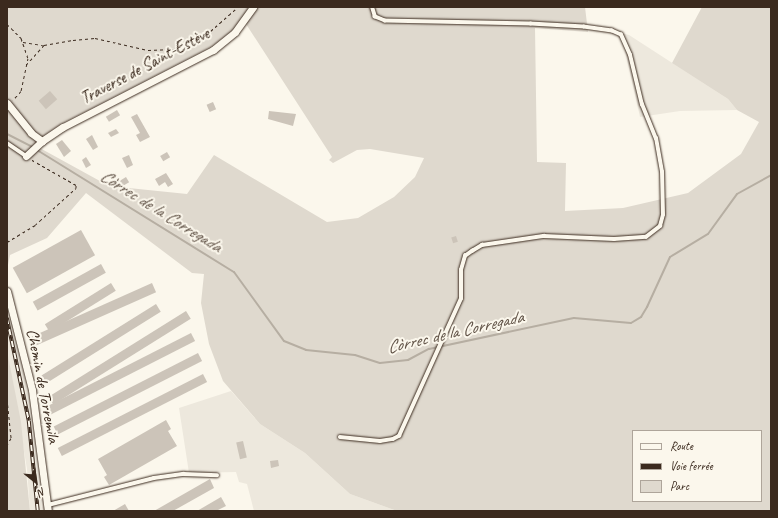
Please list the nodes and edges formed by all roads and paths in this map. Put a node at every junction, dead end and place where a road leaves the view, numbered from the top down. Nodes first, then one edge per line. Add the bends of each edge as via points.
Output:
1 (238, 7) edge
2 (253, 7) edge
3 (372, 7) edge
4 (7, 24) edge
5 (23, 42) junction
6 (44, 45) junction
7 (26, 65) junction
8 (8, 103) edge
9 (42, 141) junction
10 (7, 143) edge
11 (26, 156) junction
12 (7, 242) edge
13 (7, 291) edge
14 (7, 389) edge
15 (7, 394) edge
16 (7, 398) edge
17 (340, 437) dead end
18 (7, 445) edge
19 (217, 475) dead end
20 (48, 508) edge

1 - 6 path via 206,35 174,49 148,50 95,38
2 - 9 street, Traverse de Saint-Estève via 235,32 213,50 63,127
3 - 17 lane via 375,17 385,21 584,27 621,36 630,55 642,105 656,139 662,172 662,215 660,226 646,237 614,239 544,236 482,245 472,251 466,256 461,270 461,299 399,436 380,441
4 - 5 path
5 - 6 path
5 - 7 path via 28,58
6 - 7 path
7 - 8 path via 21,92
8 - 9 street via 31,133
9 - 11 street
10 - 11 lane
11 - 12 path via 76,185 76,188 35,224
13 - 20 street, Chemin de Torremila via 32,390
14 - 15 path
16 - 18 path via 10,438
19 - 20 lane via 184,474 154,478

